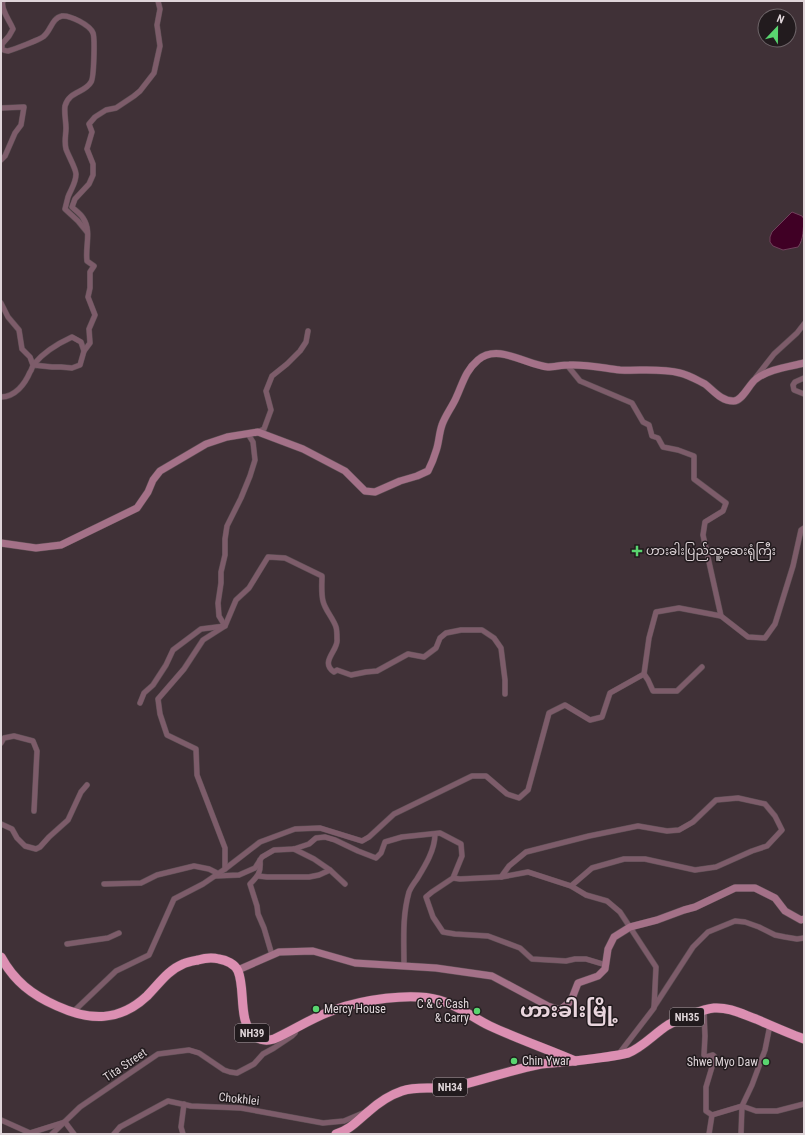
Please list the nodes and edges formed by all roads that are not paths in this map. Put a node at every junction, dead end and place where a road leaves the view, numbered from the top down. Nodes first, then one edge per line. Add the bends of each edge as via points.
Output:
1 (3, 1) edge
2 (158, 1) edge
3 (1, 108) edge
4 (1, 160) edge
5 (88, 233) junction
6 (1, 303) edge
7 (804, 324) edge
8 (308, 331) dead end
9 (84, 351) junction
10 (804, 363) edge
11 (567, 364) junction
12 (33, 365) junction
13 (804, 378) edge
14 (754, 380) junction
15 (804, 394) edge
16 (1, 397) edge
17 (258, 432) junction
18 (248, 434) junction
19 (804, 528) edge
20 (1, 543) edge
21 (721, 616) junction
22 (225, 626) junction
23 (702, 667) dead end
24 (644, 674) junction
25 (505, 694) dead end
26 (140, 703) dead end
27 (1, 743) edge
28 (87, 785) dead end
29 (34, 811) dead end
30 (1, 824) edge
31 (435, 834) junction
32 (294, 850) junction
33 (260, 860) junction
34 (226, 869) junction
35 (330, 870) junction
36 (216, 875) junction
37 (258, 876) junction
38 (501, 877) junction
39 (453, 878) junction
40 (104, 884) dead end
41 (345, 884) dead end
42 (571, 886) junction
43 (804, 919) edge
44 (630, 927) junction
45 (119, 934) dead end
46 (804, 938) edge
47 (67, 944) dead end
48 (272, 955) junction
49 (1, 957) edge
50 (606, 965) junction
51 (404, 966) junction
52 (238, 970) junction
53 (654, 1008) junction
54 (704, 1010) junction
55 (72, 1013) junction
56 (770, 1025) junction
57 (297, 1028) junction
58 (804, 1039) edge
59 (617, 1055) junction
60 (575, 1061) junction
61 (184, 1104) junction
62 (804, 1104) edge
63 (742, 1106) junction
64 (369, 1110) junction
65 (712, 1115) junction
66 (1, 1120) edge
67 (65, 1122) junction
68 (52, 1134) edge
69 (74, 1134) edge
70 (114, 1134) edge
71 (183, 1134) edge
72 (336, 1134) edge
73 (709, 1134) edge
74 (741, 1134) edge

1 - 5 street via 4,12 13,29 2,44 2,50 8,51 44,37 61,16 69,16 88,27 93,34 92,82 68,99 65,107 64,140 76,172 75,183 65,209
2 - 5 street via 160,8 157,25 160,46 154,73 134,96 116,108 106,110 89,124 92,132 87,148 93,164 93,175 89,184 75,198 72,207 83,217
3 - 4 street via 24,107 21,126
5 - 9 street via 87,261 94,266 90,272 88,297 95,315 89,329 90,343
6 - 12 street via 19,330 22,349 30,357
7 - 14 street via 774,354
8 - 17 street via 306,342 300,351 272,376 266,391 271,410 264,429
9 - 12 street via 80,365 72,368
9 - 12 street via 82,342 72,337 54,347
10 - 14 street via 764,373
11 - 14 street via 681,373 733,402 738,400
11 - 17 street via 548,367 500,354 480,358 465,376 442,425 428,471 375,492 365,491 345,471 309,452
11 - 21 street via 580,381 632,403 643,422 649,425 652,436 658,438 663,447 694,456 694,479 726,503 723,511 705,522 703,535
12 - 16 street via 20,388 8,396
13 - 15 street via 793,385 794,390
17 - 18 street
18 - 20 street via 206,444 160,471 137,508 61,545 36,548
18 - 22 street via 253,442 255,460 227,526 221,572 218,603 219,616
19 - 21 street via 801,530 775,624 765,638 748,637
21 - 24 street via 679,608 656,612
22 - 25 street via 236,600 249,588 268,557 284,558 322,576 323,602 336,627 338,641 329,659 330,670 351,675 377,671 408,654 424,657 436,648 440,638 446,633 482,630 494,638 501,648
22 - 26 street via 201,630 173,650
22 - 34 street via 203,640 158,699 167,734 196,749 197,775 225,848
23 - 24 street via 677,691 653,691
24 - 34 street via 610,693 602,717 590,720 564,705 549,713 528,790 519,798 507,794 486,776 472,776 394,814 362,841 320,828 295,829 260,842
27 - 29 street via 4,738 14,736 33,741 37,751
28 - 30 street via 68,820 36,849 25,846 12,829
31 - 32 street via 402,837 385,842 376,858 326,837 316,838
31 - 39 street via 460,844 462,856
31 - 51 street via 432,852 409,892 404,917
32 - 33 street via 274,850 262,856
32 - 35 street
33 - 36 street via 255,868 239,875
33 - 37 street via 261,869
34 - 36 street
35 - 37 street via 309,877
35 - 41 street
36 - 40 street via 210,868 194,866 157,875 141,883
36 - 55 street via 174,899 148,955 116,971
37 - 48 street via 250,884
38 - 39 street
38 - 42 street via 528,872
38 - 42 street via 509,866 526,852 562,842 638,826 667,831 679,830 693,822 716,800 738,798 765,804 776,816 782,830 767,846 716,867 694,870 645,859 624,859 592,868
39 - 50 street via 426,898 433,917 443,932 488,936 520,948 532,959 586,959
42 - 44 street via 586,895 607,901 620,912
43 - 44 street via 801,920 785,911 775,898 754,888 736,888 695,908
44 - 50 street via 614,937 608,949
44 - 53 street via 656,967
45 - 47 street
46 - 53 street via 780,936 745,922 735,921 708,932 693,947
48 - 51 street via 279,952 313,951 355,963
48 - 52 street
49 - 55 highway via 18,982 28,990 42,1000
50 - 51 street via 606,970 598,976 578,983 571,1002 560,1010 492,976
52 - 55 highway via 234,965 217,958 192,961 168,973 146,997 124,1011 101,1018
52 - 57 highway, NH39 via 242,1006 249,1031 253,1035 268,1041
53 - 59 street
54 - 56 highway, NH35 via 727,1009
54 - 59 highway, NH35 via 658,1031 634,1051
54 - 65 street via 704,1055 715,1057 706,1087 706,1111
56 - 58 highway, NH35
56 - 63 street via 765,1050
57 - 60 highway, NH39 via 334,1010 362,1002 404,997 438,999 453,1004 490,1026
57 - 67 street, Tita Street via 292,1036 263,1054 254,1064 237,1073 224,1070 199,1053 188,1050 158,1054 80,1107
59 - 60 highway, NH35
60 - 64 highway, NH34 via 542,1064 451,1087 411,1088 387,1098
61 - 64 street, Chokhlei via 242,1108 323,1123 344,1121
61 - 70 street, Chokhlei via 168,1101 120,1127
61 - 71 street via 181,1126
62 - 63 street via 778,1111 756,1111
63 - 65 street
63 - 74 street
64 - 72 highway, NH34 via 355,1124
65 - 73 street
66 - 67 street via 30,1134
67 - 68 street, Tita Street
67 - 69 street

